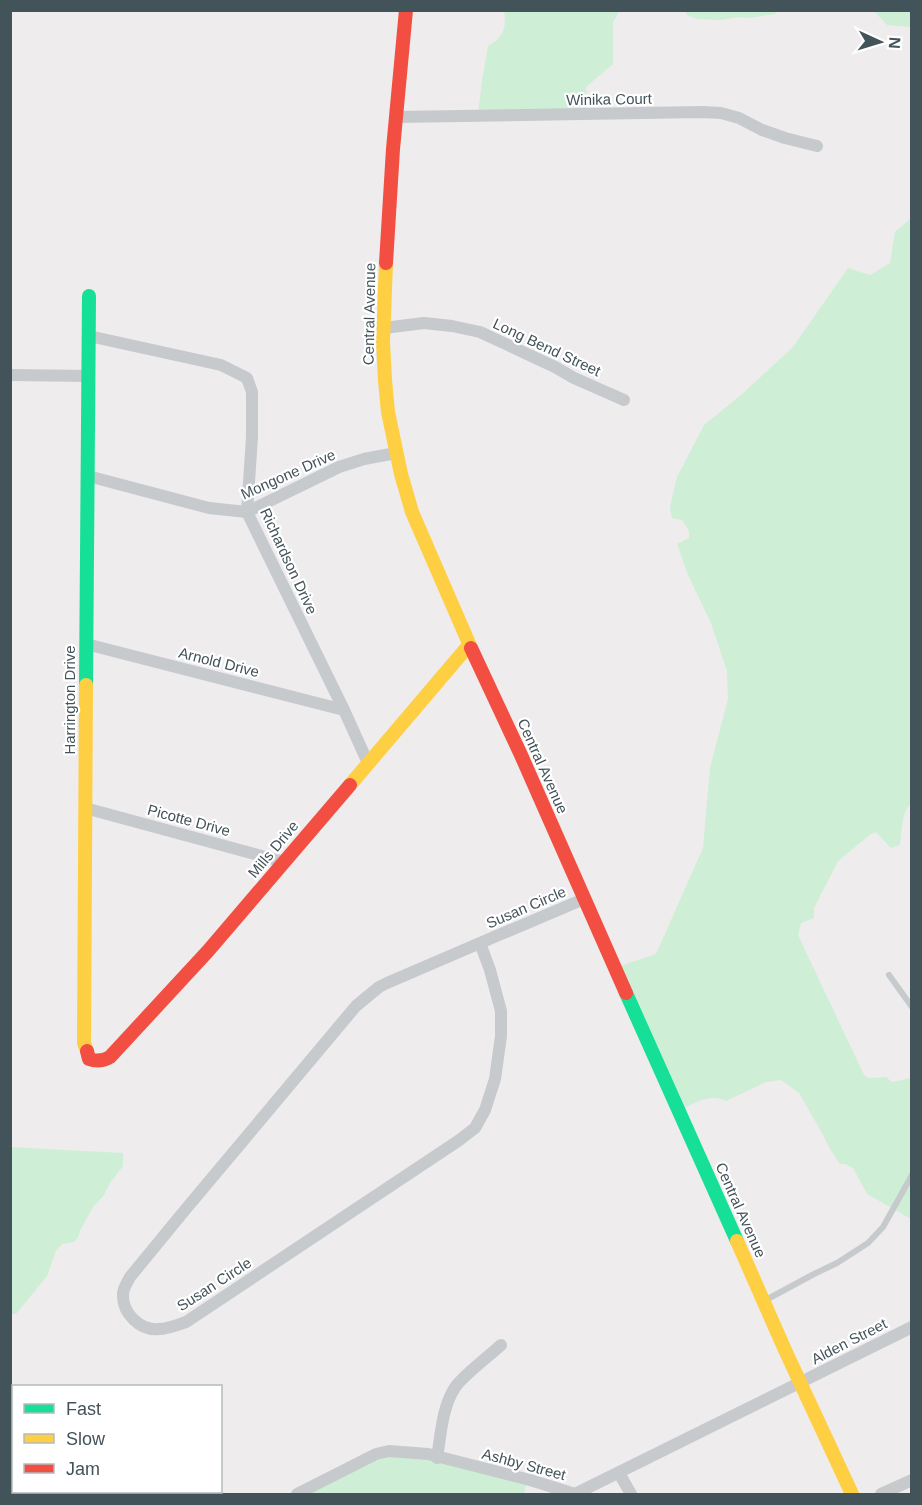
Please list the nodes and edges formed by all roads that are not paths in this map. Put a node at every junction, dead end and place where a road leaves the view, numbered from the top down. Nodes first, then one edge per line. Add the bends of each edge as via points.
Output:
1 (406, 10) edge
2 (396, 117) junction
3 (817, 146) dead end
4 (89, 296) dead end
5 (384, 328) junction
6 (89, 336) junction
7 (10, 375) edge
8 (89, 376) junction
9 (624, 400) dead end
10 (396, 453) junction
11 (88, 476) junction
12 (248, 512) junction
13 (86, 644) junction
14 (469, 645) junction
15 (344, 710) junction
16 (368, 763) junction
17 (85, 808) junction
18 (284, 862) junction
19 (584, 899) junction
20 (480, 943) junction
21 (889, 975) dead end
22 (912, 1006) edge
23 (93, 1061) joint
24 (912, 1175) edge
25 (764, 1302) junction
26 (912, 1327) edge
27 (501, 1345) dead end
28 (800, 1383) junction
29 (437, 1458) junction
30 (619, 1473) junction
31 (912, 1480) edge
32 (297, 1494) edge
33 (574, 1494) edge
34 (631, 1494) edge
35 (852, 1494) edge
36 (880, 1494) edge

1 - 2 main road, Central Avenue
2 - 3 street, Winika Court via 712,112
2 - 5 main road, Central Avenue
4 - 6 main road, Harrington Drive
5 - 9 street, Long Bend Street via 424,323 480,332
5 - 10 main road, Central Avenue via 386,391
6 - 8 main road, Harrington Drive
6 - 12 street, Richardson Drive via 221,365 247,378 252,392
7 - 8 street
8 - 11 main road, Harrington Drive
10 - 12 street, Mongone Drive via 339,467
10 - 14 main road, Central Avenue via 412,512
11 - 12 street, Mongone Drive via 208,508
11 - 13 main road, Harrington Drive
12 - 15 street, Richardson Drive
13 - 15 street, Arnold Drive
13 - 17 main road, Harrington Drive
14 - 16 main road, Mills Drive
14 - 19 main road, Central Avenue
15 - 16 street, Richardson Drive
16 - 18 main road, Mills Drive
17 - 18 street, Picotte Drive
17 - 23 main road, Harrington Drive via 84,1043
18 - 23 main road, Mills Drive via 110,1057 103,1062
19 - 20 street, Susan Circle
19 - 25 main road, Central Avenue
20 - 20 street, Susan Circle via 379,987 357,1006 130,1277 123,1295 126,1310 135,1322 149,1329 186,1322 475,1128 486,1110 495,1079 501,1036 501,1011
21 - 22 lane
24 - 25 lane via 883,1227 868,1243
25 - 28 main road, Central Avenue
26 - 28 street, Alden Street
27 - 29 street via 457,1384 444,1414
28 - 30 street, Ashby Street
28 - 35 main road, Central Avenue
29 - 32 street, Ashby Street via 389,1450
29 - 33 street, Ashby Street
30 - 33 street, Ashby Street
30 - 34 street
31 - 36 street

